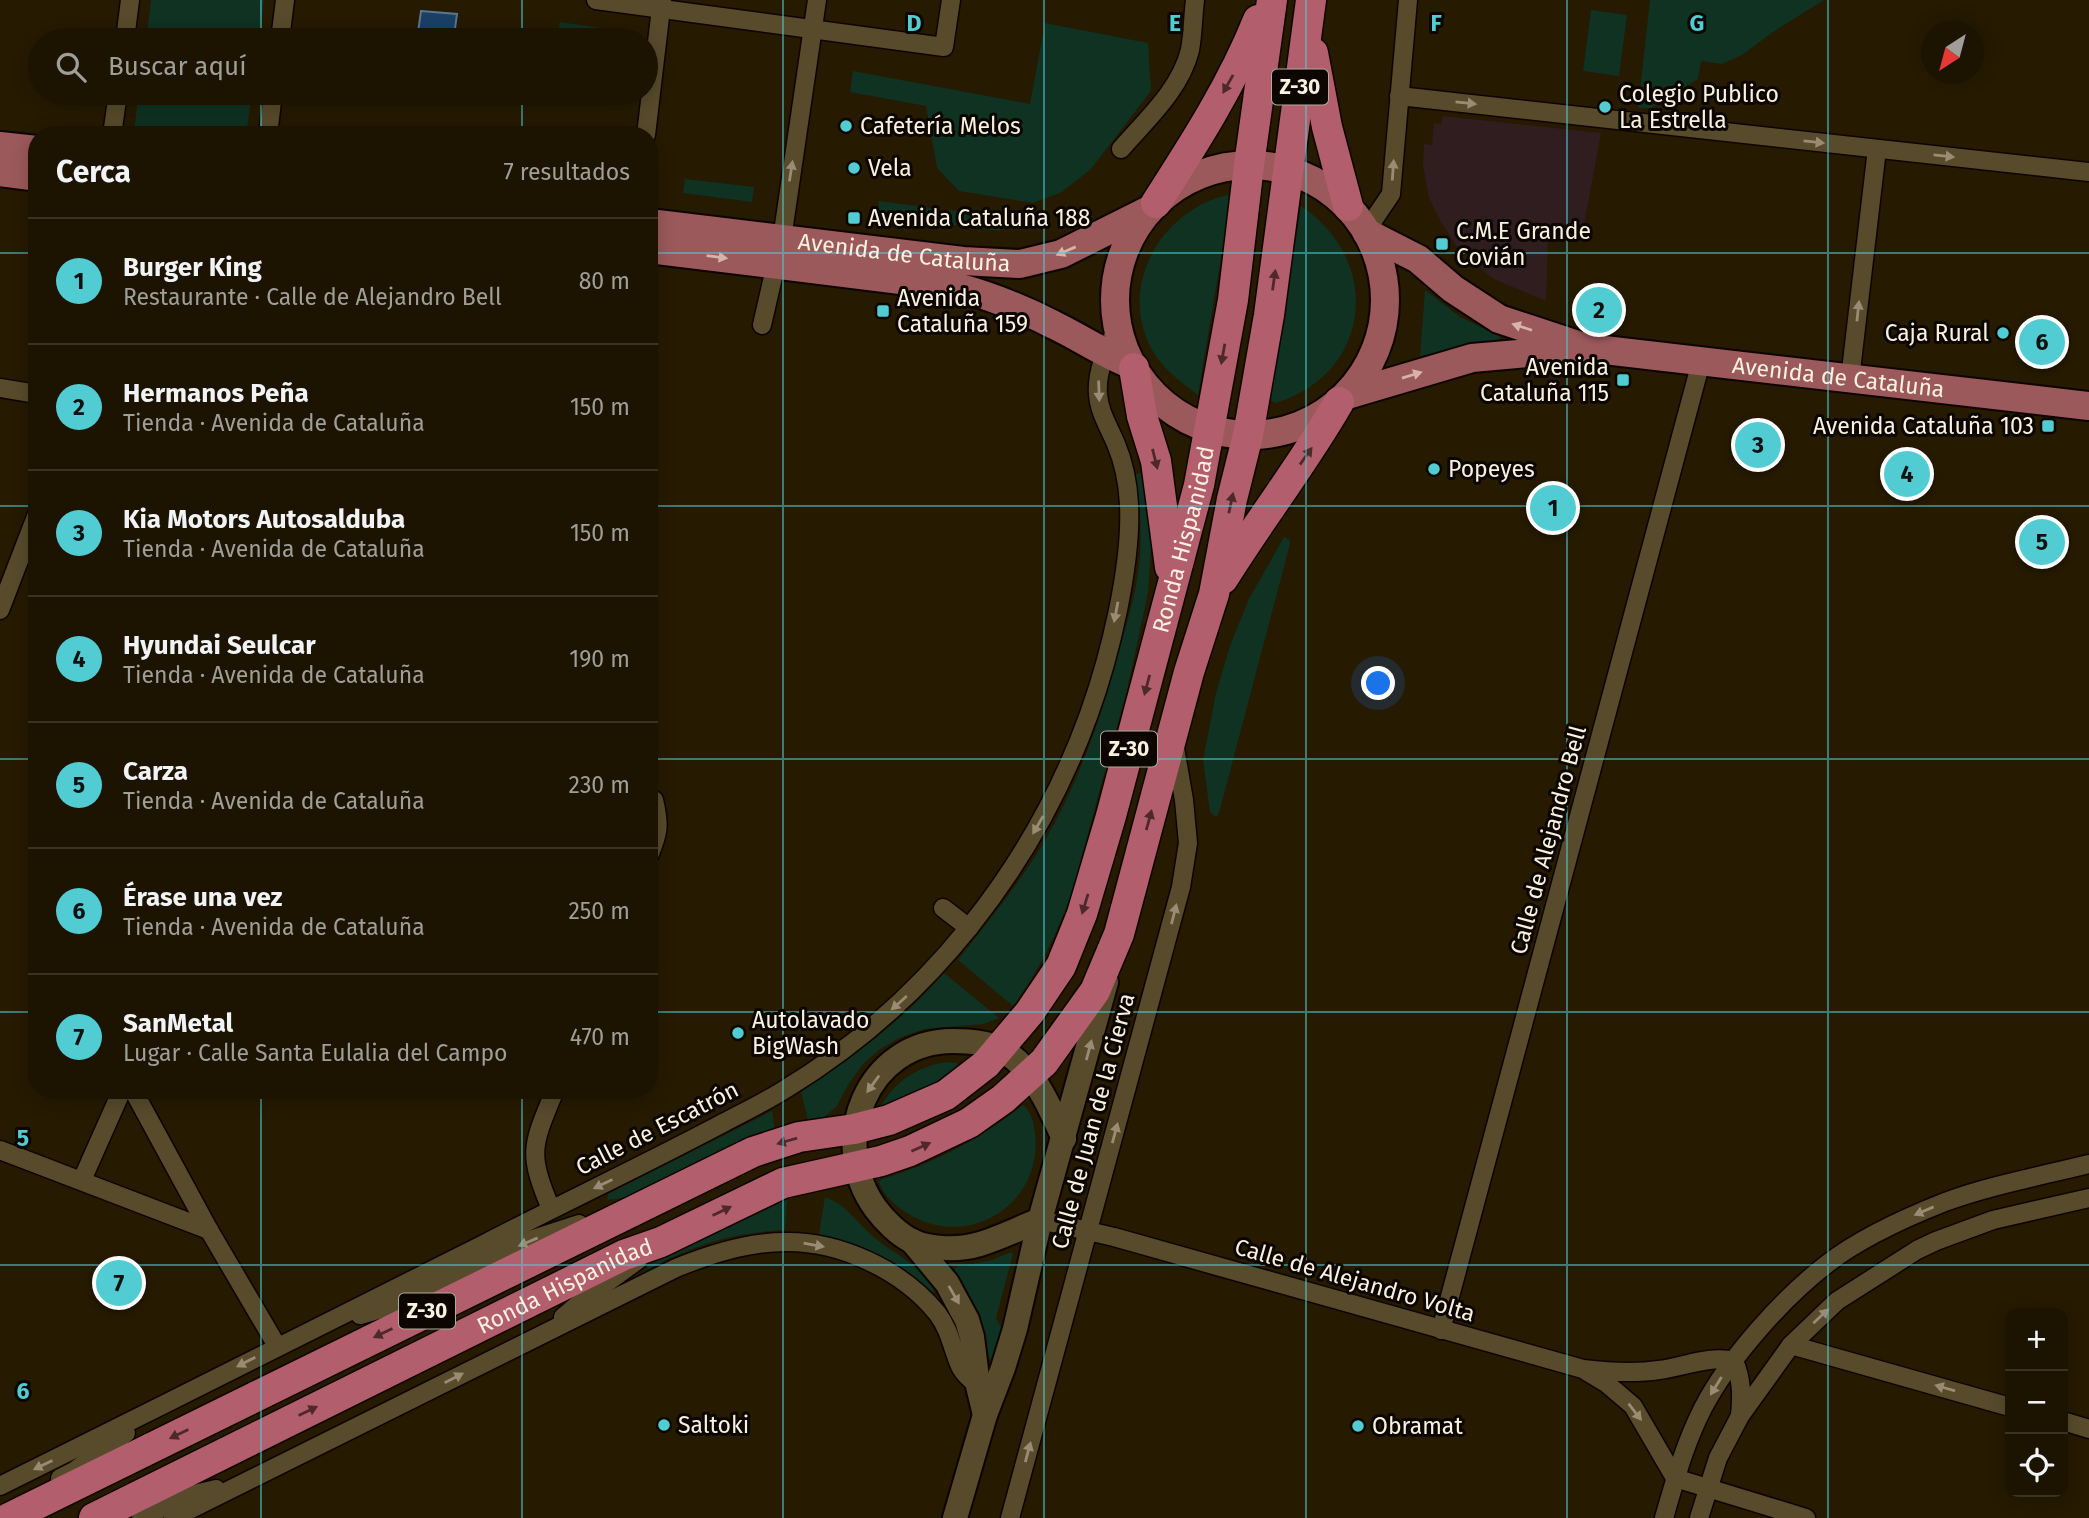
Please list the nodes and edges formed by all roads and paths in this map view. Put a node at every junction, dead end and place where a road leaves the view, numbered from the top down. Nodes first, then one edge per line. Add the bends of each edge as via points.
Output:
1 (130, 0) edge
2 (285, 0) edge
3 (596, 0) edge
4 (817, 0) edge
5 (951, 0) edge
6 (1195, 0) edge
7 (1266, 0) edge
8 (1272, 0) edge
9 (1408, 0) edge
10 (1311, 1) edge
11 (662, 4) edge
12 (126, 28) edge
13 (281, 28) edge
14 (813, 29) junction
15 (658, 37) edge
16 (1398, 96) junction
17 (116, 105) edge
18 (272, 105) edge
19 (650, 105) edge
20 (113, 126) edge
21 (269, 126) edge
22 (647, 126) edge
23 (0, 146) edge
24 (28, 149) edge
25 (1121, 149) dead end
26 (1877, 149) junction
27 (1248, 165) junction
28 (1288, 170) junction
29 (0, 172) edge
30 (2089, 172) edge
31 (28, 176) edge
32 (1153, 206) junction
33 (1348, 206) junction
34 (658, 225) edge
35 (1367, 232) junction
36 (658, 250) edge
37 (779, 251) junction
38 (762, 325) dead end
39 (1118, 326) junction
40 (1587, 348) junction
41 (1105, 354) junction
42 (1701, 362) junction
43 (1133, 367) junction
44 (1850, 379) junction
45 (0, 388) edge
46 (28, 393) edge
47 (1343, 399) junction
48 (2089, 406) edge
49 (1209, 429) junction
50 (1248, 435) junction
51 (28, 537) edge
52 (1172, 584) junction
53 (1214, 594) junction
54 (0, 610) edge
55 (1173, 732) junction
56 (658, 815) edge
57 (658, 834) edge
58 (943, 908) dead end
59 (969, 928) junction
60 (1119, 934) junction
61 (999, 1049) junction
62 (1029, 1076) junction
63 (118, 1099) edge
64 (138, 1099) edge
65 (551, 1099) edge
66 (854, 1129) junction
67 (1064, 1139) junction
68 (0, 1150) edge
69 (2089, 1164) edge
70 (856, 1167) junction
71 (82, 1180) junction
72 (2089, 1198) edge
73 (1096, 1199) junction
74 (640, 1206) junction
75 (551, 1209) junction
76 (1040, 1220) junction
77 (209, 1230) junction
78 (1089, 1233) junction
79 (1114, 1237) junction
80 (912, 1241) junction
81 (661, 1242) junction
82 (322, 1326) junction
83 (1441, 1330) junction
84 (544, 1333) junction
85 (1791, 1345) junction
86 (277, 1346) junction
87 (1734, 1361) junction
88 (1583, 1370) junction
89 (978, 1386) junction
90 (166, 1404) junction
91 (2005, 1406) edge
92 (985, 1415) junction
93 (1740, 1416) junction
94 (2068, 1423) edge
95 (2089, 1429) edge
96 (1675, 1478) junction
97 (248, 1482) junction
98 (0, 1486) edge
99 (1707, 1489) junction
100 (0, 1508) edge
101 (9, 1518) edge
102 (94, 1518) edge
103 (141, 1518) edge
104 (173, 1518) edge
105 (956, 1518) edge
106 (1010, 1518) edge
107 (1664, 1518) edge
108 (1699, 1518) edge
109 (1806, 1518) edge

1 - 12 street
2 - 13 street
3 - 11 street
4 - 14 street
5 - 14 street via 943,47
6 - 25 street via 1190,50 1182,70 1167,97
7 -> 32 highway via 1244,55 1204,128
8 - 27 highway, Ronda Hispanidad / Z-30
9 - 16 street
10 - 28 highway, Ronda Hispanidad / Z-30
10 - 33 highway via 1313,55
11 - 14 street
11 - 15 street
37 -> 14 street
16 -> 26 street
35 -> 16 street via 1391,194
17 - 20 street
18 - 21 street
19 - 22 street
23 - 24 main road
26 -> 30 street
44 -> 26 street
27 - 28 main road, Avenida de Cataluña
27 - 32 main road, Avenida de Cataluña via 1198,175
27 -> 49 highway, Ronda Hispanidad / Z-30 via 1233,300
28 - 33 main road, Avenida de Cataluña
50 -> 28 highway, Ronda Hispanidad / Z-30
29 - 31 main road
32 -> 37 main road, Avenida de Cataluña via 1061,254 1020,264
32 - 39 main road, Avenida de Cataluña via 1136,226 1120,264
33 - 35 main road, Avenida de Cataluña
34 - 37 main road, Avenida de Cataluña
40 -> 35 main road, Avenida de Cataluña via 1491,315 1418,259
35 - 47 main road, Avenida de Cataluña via 1384,282 1382,331 1362,376
36 -> 37 main road, Avenida de Cataluña
37 - 38 street
37 - 41 main road, Avenida de Cataluña via 977,292 1036,316
39 - 41 street, Calle de Escatrón
39 - 43 main road, Avenida de Cataluña
40 - 42 main road, Avenida de Cataluña
47 -> 40 main road, Avenida de Cataluña via 1472,358
41 - 43 main road, Avenida de Cataluña
41 -> 59 street, Calle de Escatrón via 1098,393 1124,466 1129,502 1124,575 1108,651 1090,713 1044,815
42 - 44 main road, Avenida de Cataluña
42 - 83 street, Calle de Alejandro Bell
43 - 49 main road, Avenida de Cataluña via 1158,399
43 -> 52 highway via 1156,461
44 - 48 main road, Avenida de Cataluña
45 - 46 street
47 - 50 main road, Avenida de Cataluña via 1297,427
53 -> 47 highway
49 - 50 main road, Avenida de Cataluña
49 - 52 highway, Ronda Hispanidad / Z-30
53 -> 50 highway, Ronda Hispanidad / Z-30
51 - 54 street
52 -> 61 highway, Ronda Hispanidad / Z-30 via 1082,914 1061,966
53 - 55 highway, Ronda Hispanidad / Z-30
60 -> 55 highway, Ronda Hispanidad / Z-30
73 -> 55 street, Calle de Juan de la Cierva via 1181,887 1188,843
56 - 57 street
58 - 59 street
59 -> 75 street, Calle de Escatrón via 911,992 788,1088
60 - 62 highway, Ronda Hispanidad / Z-30 via 1095,991 1051,1055
67 -> 60 main road, Ronda Hispanidad
61 - 62 main road
61 - 66 highway, Ronda Hispanidad / Z-30 via 946,1095 889,1120
61 -> 66 main road via 948,1041 915,1049 874,1082
62 - 67 main road
70 -> 62 highway, Ronda Hispanidad / Z-30 via 948,1134 988,1111
63 - 71 street
64 - 77 street
65 - 75 street via 538,1133 534,1162
66 - 70 main road
66 -> 74 highway, Ronda Hispanidad / Z-30 via 799,1137 753,1152
67 - 76 main road, Ronda Hispanidad
68 - 71 street
69 -> 87 street via 1978,1192 1893,1224 1828,1263 1778,1309
70 - 80 main road via 879,1213
81 -> 70 highway, Ronda Hispanidad / Z-30 via 783,1182
71 - 77 street
85 -> 72 street via 1837,1300 1917,1250 1993,1220
73 - 78 street, Calle de Juan de la Cierva
73 - 79 street
74 -> 82 street, Ronda Hispanidad via 530,1240 398,1304
74 -> 101 highway, Ronda Hispanidad / Z-30
75 - 82 street, Calle de Escatrón
76 - 78 street, Calle de Alejandro Volta
76 - 80 main road via 967,1247
76 - 92 main road, Ronda Hispanidad via 1003,1368
77 - 86 street
78 - 79 street, Calle de Alejandro Volta
106 -> 78 street, Calle de Juan de la Cierva
79 - 83 street, Calle de Alejandro Volta
80 -> 89 main road via 947,1283 967,1320
81 - 84 street
102 -> 81 highway, Ronda Hispanidad / Z-30 via 624,1255
82 - 86 street, Calle de Escatrón
83 - 88 street, Calle de Alejandro Volta
84 -> 89 street via 691,1262 772,1242 797,1243 856,1256 906,1284 937,1313 961,1369
97 -> 84 street
91 -> 85 street
85 - 93 street
86 -> 90 street, Calle de Escatrón
87 - 88 street, Calle de Alejandro Volta via 1711,1359 1636,1373
87 - 93 street via 1742,1390
87 -> 96 street via 1704,1407
88 -> 96 street, Calle de Alejandro Volta via 1633,1406
89 - 92 main road
90 -> 98 street, Calle de Escatrón
90 - 100 street, Calle de Escatrón via 74,1471
92 - 105 main road, Ronda Hispanidad
93 - 99 street via 1717,1458
94 - 95 street
96 - 99 street
96 - 107 street
97 - 103 street via 190,1495
97 - 104 street
99 - 108 street
99 - 109 street

